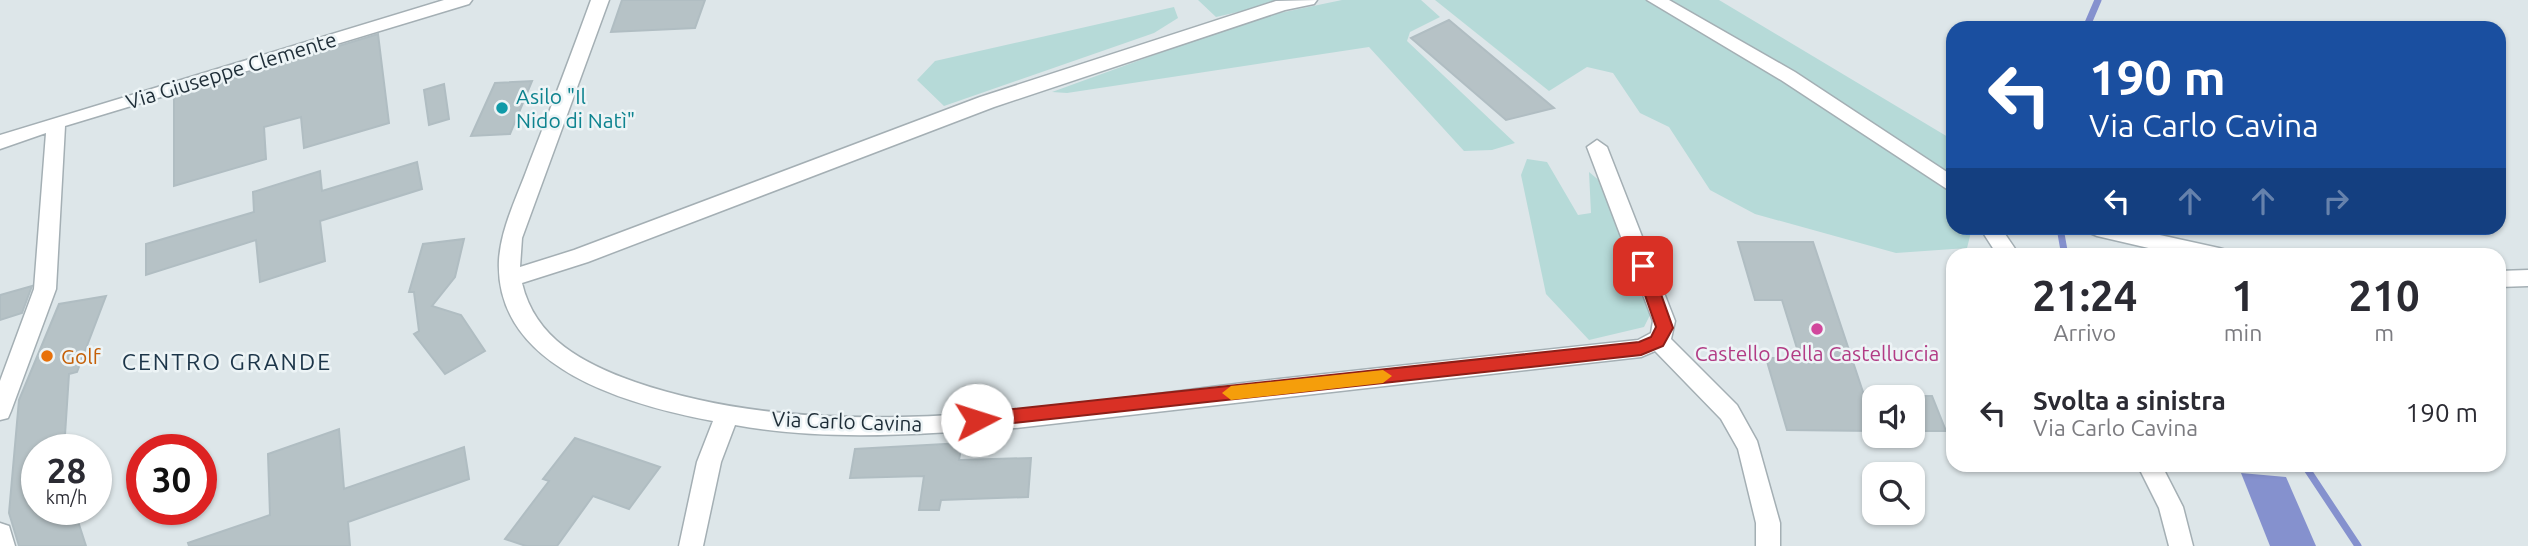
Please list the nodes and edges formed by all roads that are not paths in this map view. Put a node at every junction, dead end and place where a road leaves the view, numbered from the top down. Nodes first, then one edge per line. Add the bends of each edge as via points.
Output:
1 (463, 0) edge
2 (600, 0) edge
3 (1308, 0) edge
4 (1656, 0) edge
5 (56, 122) junction
6 (0, 142) edge
7 (1597, 146) dead end
8 (1946, 181) edge
9 (2128, 235) edge
10 (2184, 248) edge
11 (511, 278) junction
12 (2528, 278) edge
13 (2506, 279) edge
14 (1657, 341) junction
15 (0, 411) edge
16 (727, 415) junction
17 (2153, 472) edge
18 (0, 534) edge
19 (3, 546) edge
20 (691, 546) edge
21 (1768, 546) edge
22 (2180, 546) edge

1 - 5 street, Via Giuseppe Clemente
2 - 11 street, Via Carlo Cavina via 512,238 507,261
3 - 11 street via 987,102 581,256
4 - 8 street via 1788,76
5 - 6 street, Via Giuseppe Clemente
5 - 15 street via 45,289
7 - 14 street via 1662,314 1665,328
9 - 10 street
11 - 16 street, Via Carlo Cavina via 519,309 537,340 574,369 673,406
12 - 13 street
14 - 16 street, Via Carlo Cavina via 1641,348 939,424 784,421
14 - 21 street via 1729,412 1749,448 1768,523
16 - 20 street via 709,462
17 - 22 street via 2171,507
18 - 19 street

